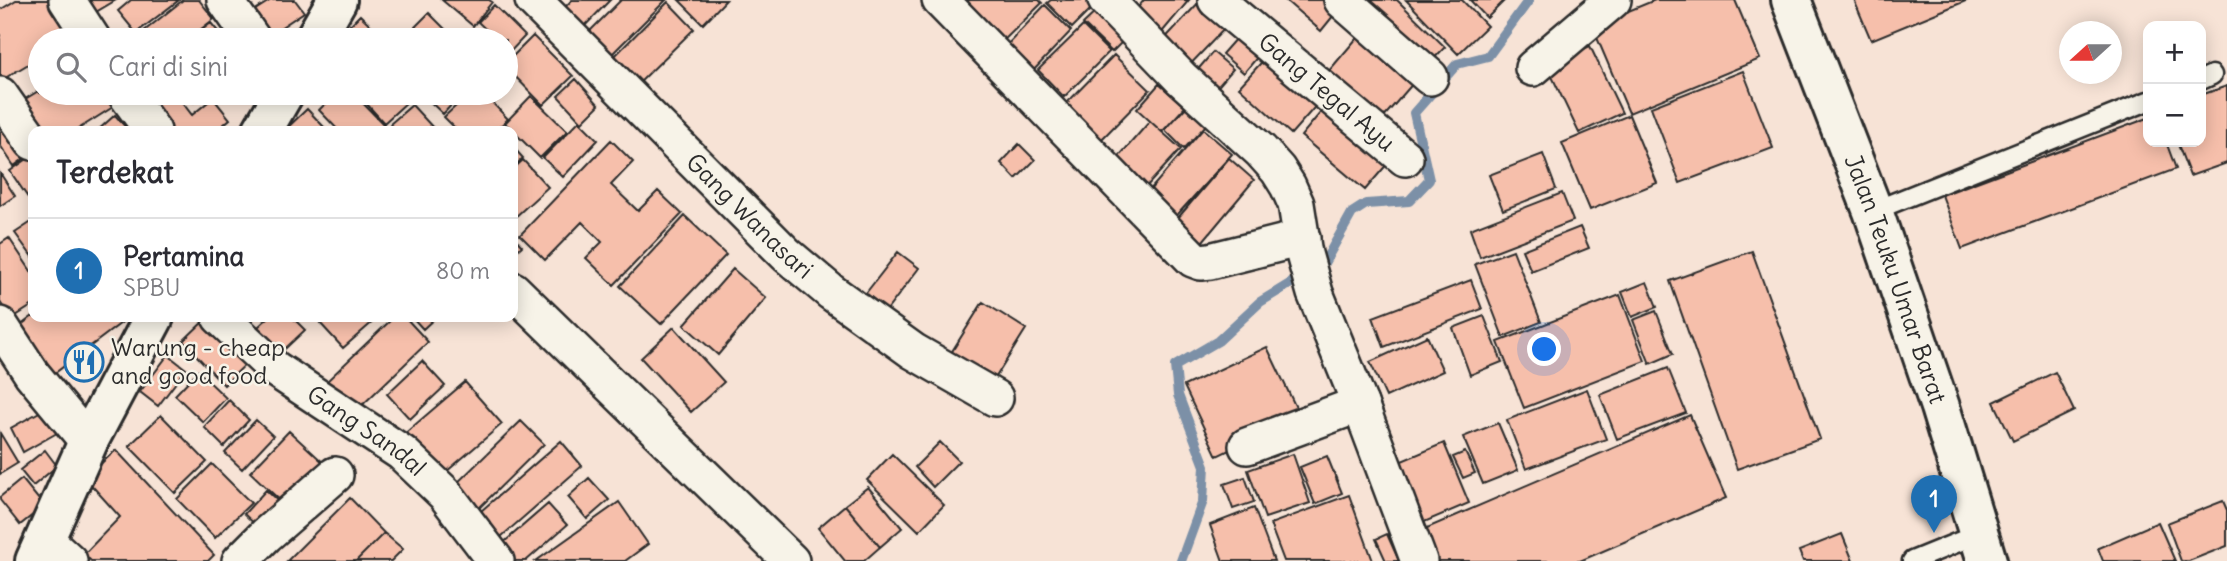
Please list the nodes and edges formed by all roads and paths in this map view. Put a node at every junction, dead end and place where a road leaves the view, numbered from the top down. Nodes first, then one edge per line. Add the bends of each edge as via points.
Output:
1 (67, 0) edge
2 (225, 0) edge
3 (337, 0) edge
4 (533, 0) edge
5 (940, 0) edge
6 (1106, 0) edge
7 (1216, 0) edge
8 (1342, 0) edge
9 (1613, 0) edge
10 (1791, 0) edge
11 (85, 28) edge
12 (245, 28) edge
13 (321, 28) edge
14 (1533, 68) dead end
15 (1430, 77) dead end
16 (0, 95) edge
17 (2143, 103) edge
18 (134, 105) edge
19 (277, 105) edge
20 (149, 126) edge
21 (265, 126) edge
22 (28, 135) edge
23 (1405, 158) dead end
24 (1873, 211) junction
25 (1303, 246) junction
26 (518, 295) edge
27 (150, 322) edge
28 (224, 322) edge
29 (0, 326) edge
30 (995, 398) dead end
31 (1360, 404) junction
32 (88, 442) junction
33 (1247, 446) dead end
34 (335, 475) dead end
35 (1983, 548) edge
36 (50, 554) edge
37 (240, 561) edge
38 (496, 561) edge
39 (791, 561) edge
40 (1419, 561) edge
41 (1912, 561) edge

1 - 11 street
2 - 12 street
3 - 13 main road
4 - 30 street, Gang Wanasari via 787,256 913,351
5 - 25 street via 1193,259 1210,261
6 - 25 street via 1278,170 1296,204
7 - 23 street, Gang Tegal Ayu
8 - 15 street
9 - 14 street
10 - 24 main road, Jalan Teuku Umar Barat
16 - 22 street
17 - 24 lane
18 - 20 street
19 - 21 main road
24 - 35 main road, Jalan Teuku Umar Barat
25 - 31 street via 1315,293
26 - 39 street
27 - 32 main road
28 - 38 street, Gang Sandal via 275,369 402,453 445,494
29 - 32 street via 32,374
31 - 33 street
31 - 40 street
32 - 36 main road
34 - 37 street
35 - 41 lane

